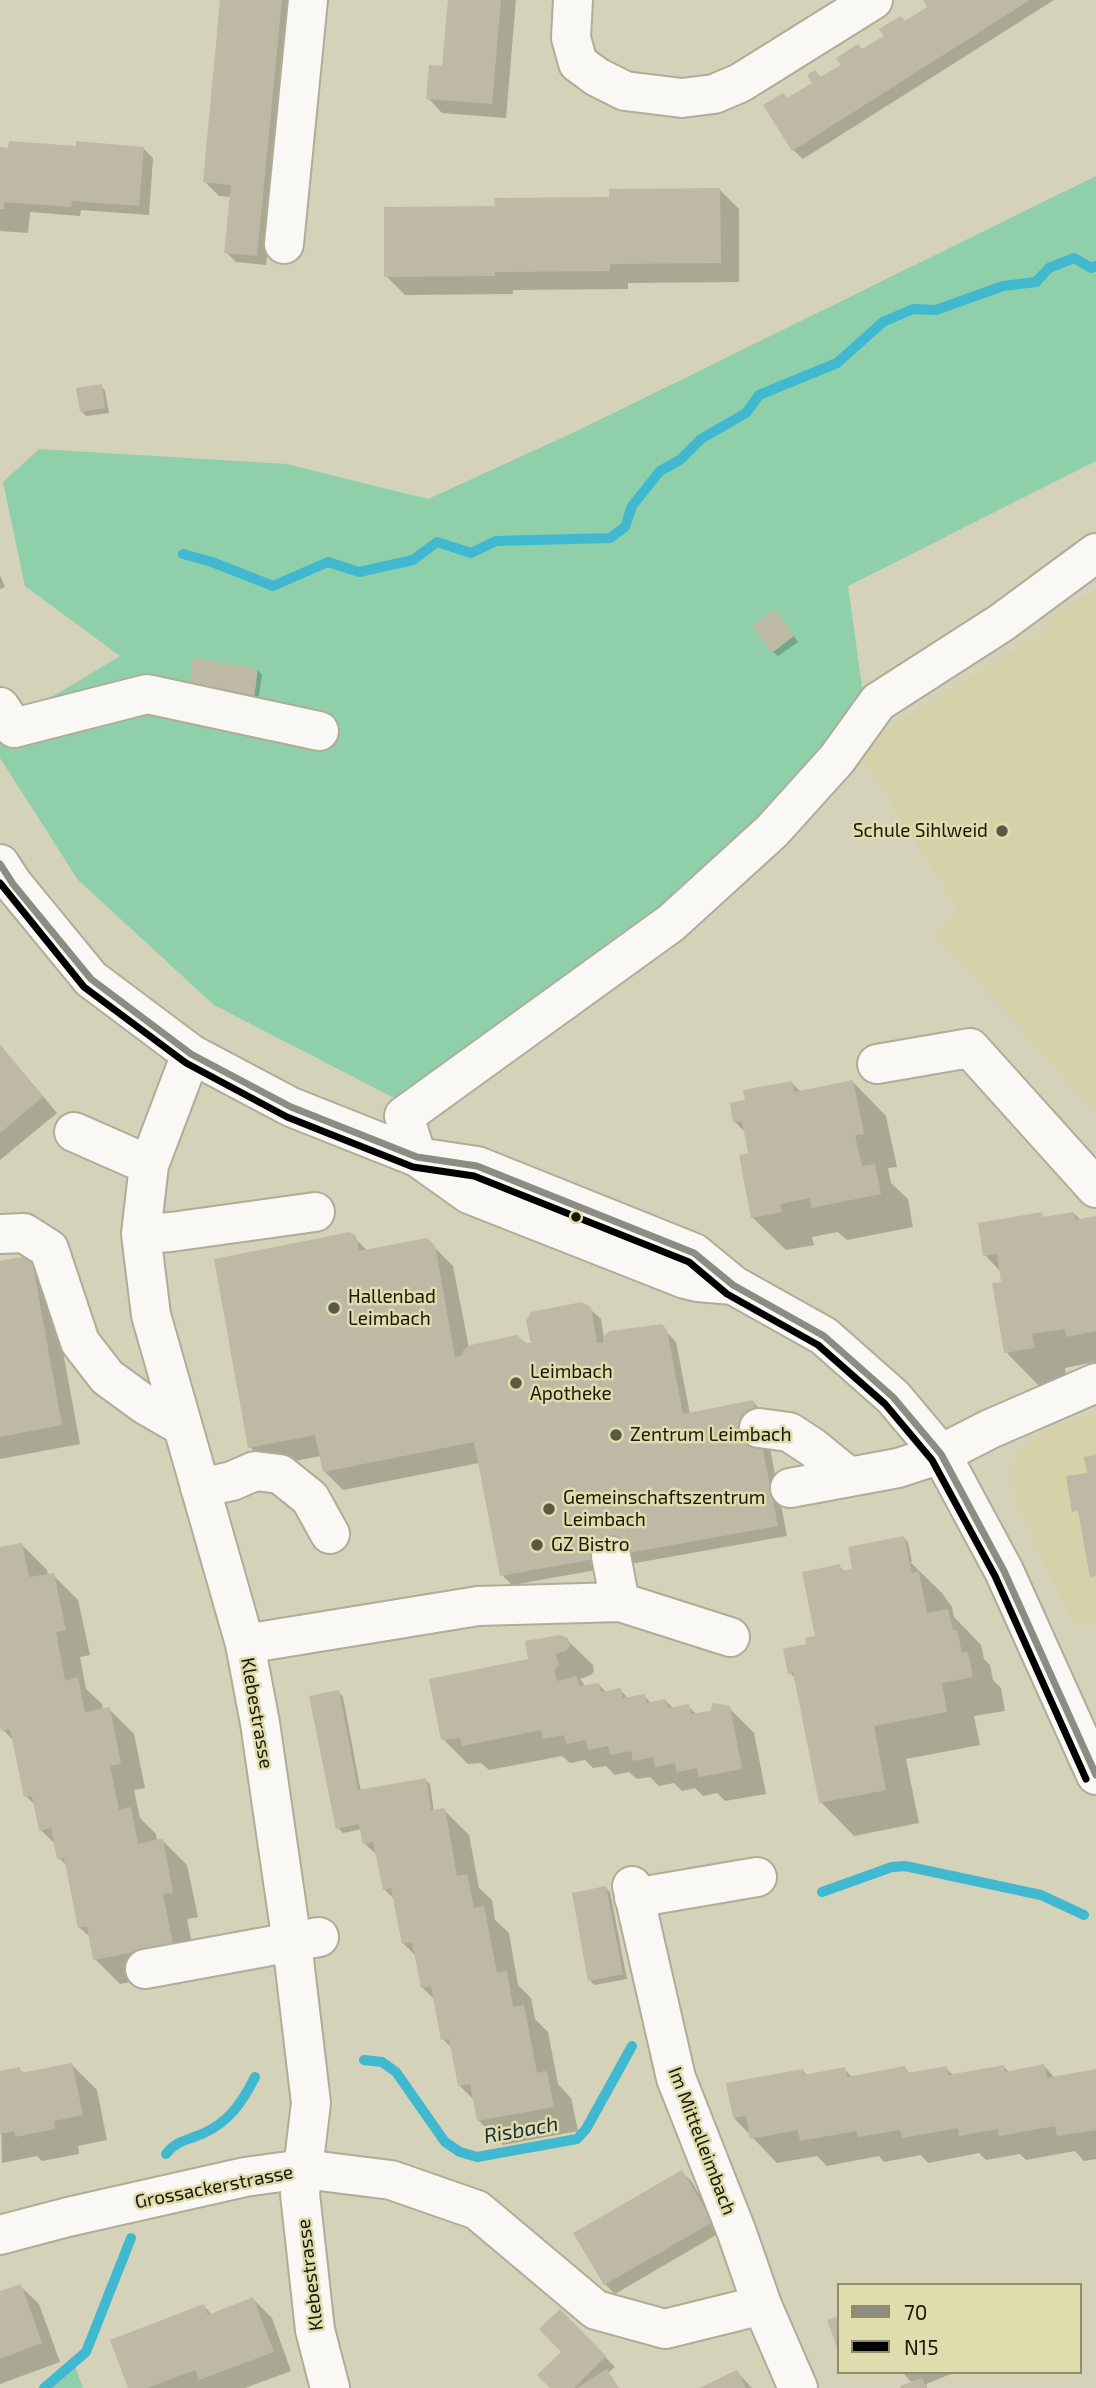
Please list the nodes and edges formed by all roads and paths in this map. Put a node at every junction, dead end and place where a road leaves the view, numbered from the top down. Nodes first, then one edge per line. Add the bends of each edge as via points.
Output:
1 (308, 0) edge
2 (573, 0) edge
3 (873, 0) edge
4 (284, 244) dead end
5 (1096, 553) edge
6 (0, 707) edge
7 (319, 731) dead end
8 (4, 881) edge
9 (191, 1054) junction
10 (877, 1064) dead end
11 (74, 1132) dead end
12 (417, 1157) junction
13 (149, 1165) junction
14 (1096, 1188) edge
15 (315, 1212) dead end
16 (0, 1234) edge
17 (141, 1234) junction
18 (1096, 1384) edge
19 (182, 1426) junction
20 (759, 1428) dead end
21 (941, 1454) junction
22 (849, 1477) junction
23 (200, 1488) junction
24 (790, 1489) dead end
25 (330, 1534) dead end
26 (611, 1556) dead end
27 (620, 1602) junction
28 (730, 1636) dead end
29 (244, 1644) junction
30 (1096, 1775) edge
31 (757, 1877) dead end
32 (305, 1940) junction
33 (145, 1969) dead end
34 (303, 2169) junction
35 (0, 2235) edge
36 (762, 2305) junction
37 (330, 2388) edge
38 (798, 2388) edge

1 - 4 street
2 - 3 street via 571,38 578,63 625,91 682,97 714,94 740,83
5 - 12 street via 1001,623 878,702 837,759 772,831 671,923 404,1116
6 - 7 street via 15,728 147,694
8 - 9 street via 91,979
9 - 12 street via 291,1107
9 - 13 street, Klebestrasse
10 - 14 street via 970,1048
11 - 13 street
12 - 21 street via 477,1166 694,1253 733,1285 824,1336 893,1397
13 - 17 street, Klebestrasse
15 - 17 street
16 - 19 street via 24,1233 49,1249 80,1342 107,1377
17 - 19 street, Klebestrasse via 151,1315
18 - 21 street
19 - 23 street, Klebestrasse
20 - 22 street via 789,1432
21 - 22 street
21 - 30 street via 1004,1571
22 - 24 street
23 - 25 street via 255,1471 281,1474 310,1497
23 - 29 street, Klebestrasse
26 - 27 street
27 - 28 street
27 - 29 street via 478,1606
29 - 32 street, Klebestrasse
31 - 36 street, Im Mittelleimbach via 633,1892 676,2078
32 - 33 street
32 - 34 street, Klebestrasse via 311,2103
34 - 35 street, Grossackerstrasse via 245,2177
34 - 36 street, Grossackerstrasse via 391,2180 477,2210 596,2310 665,2329
34 - 37 street, Klebestrasse via 300,2194 315,2330
36 - 38 street, Im Mittelleimbach

